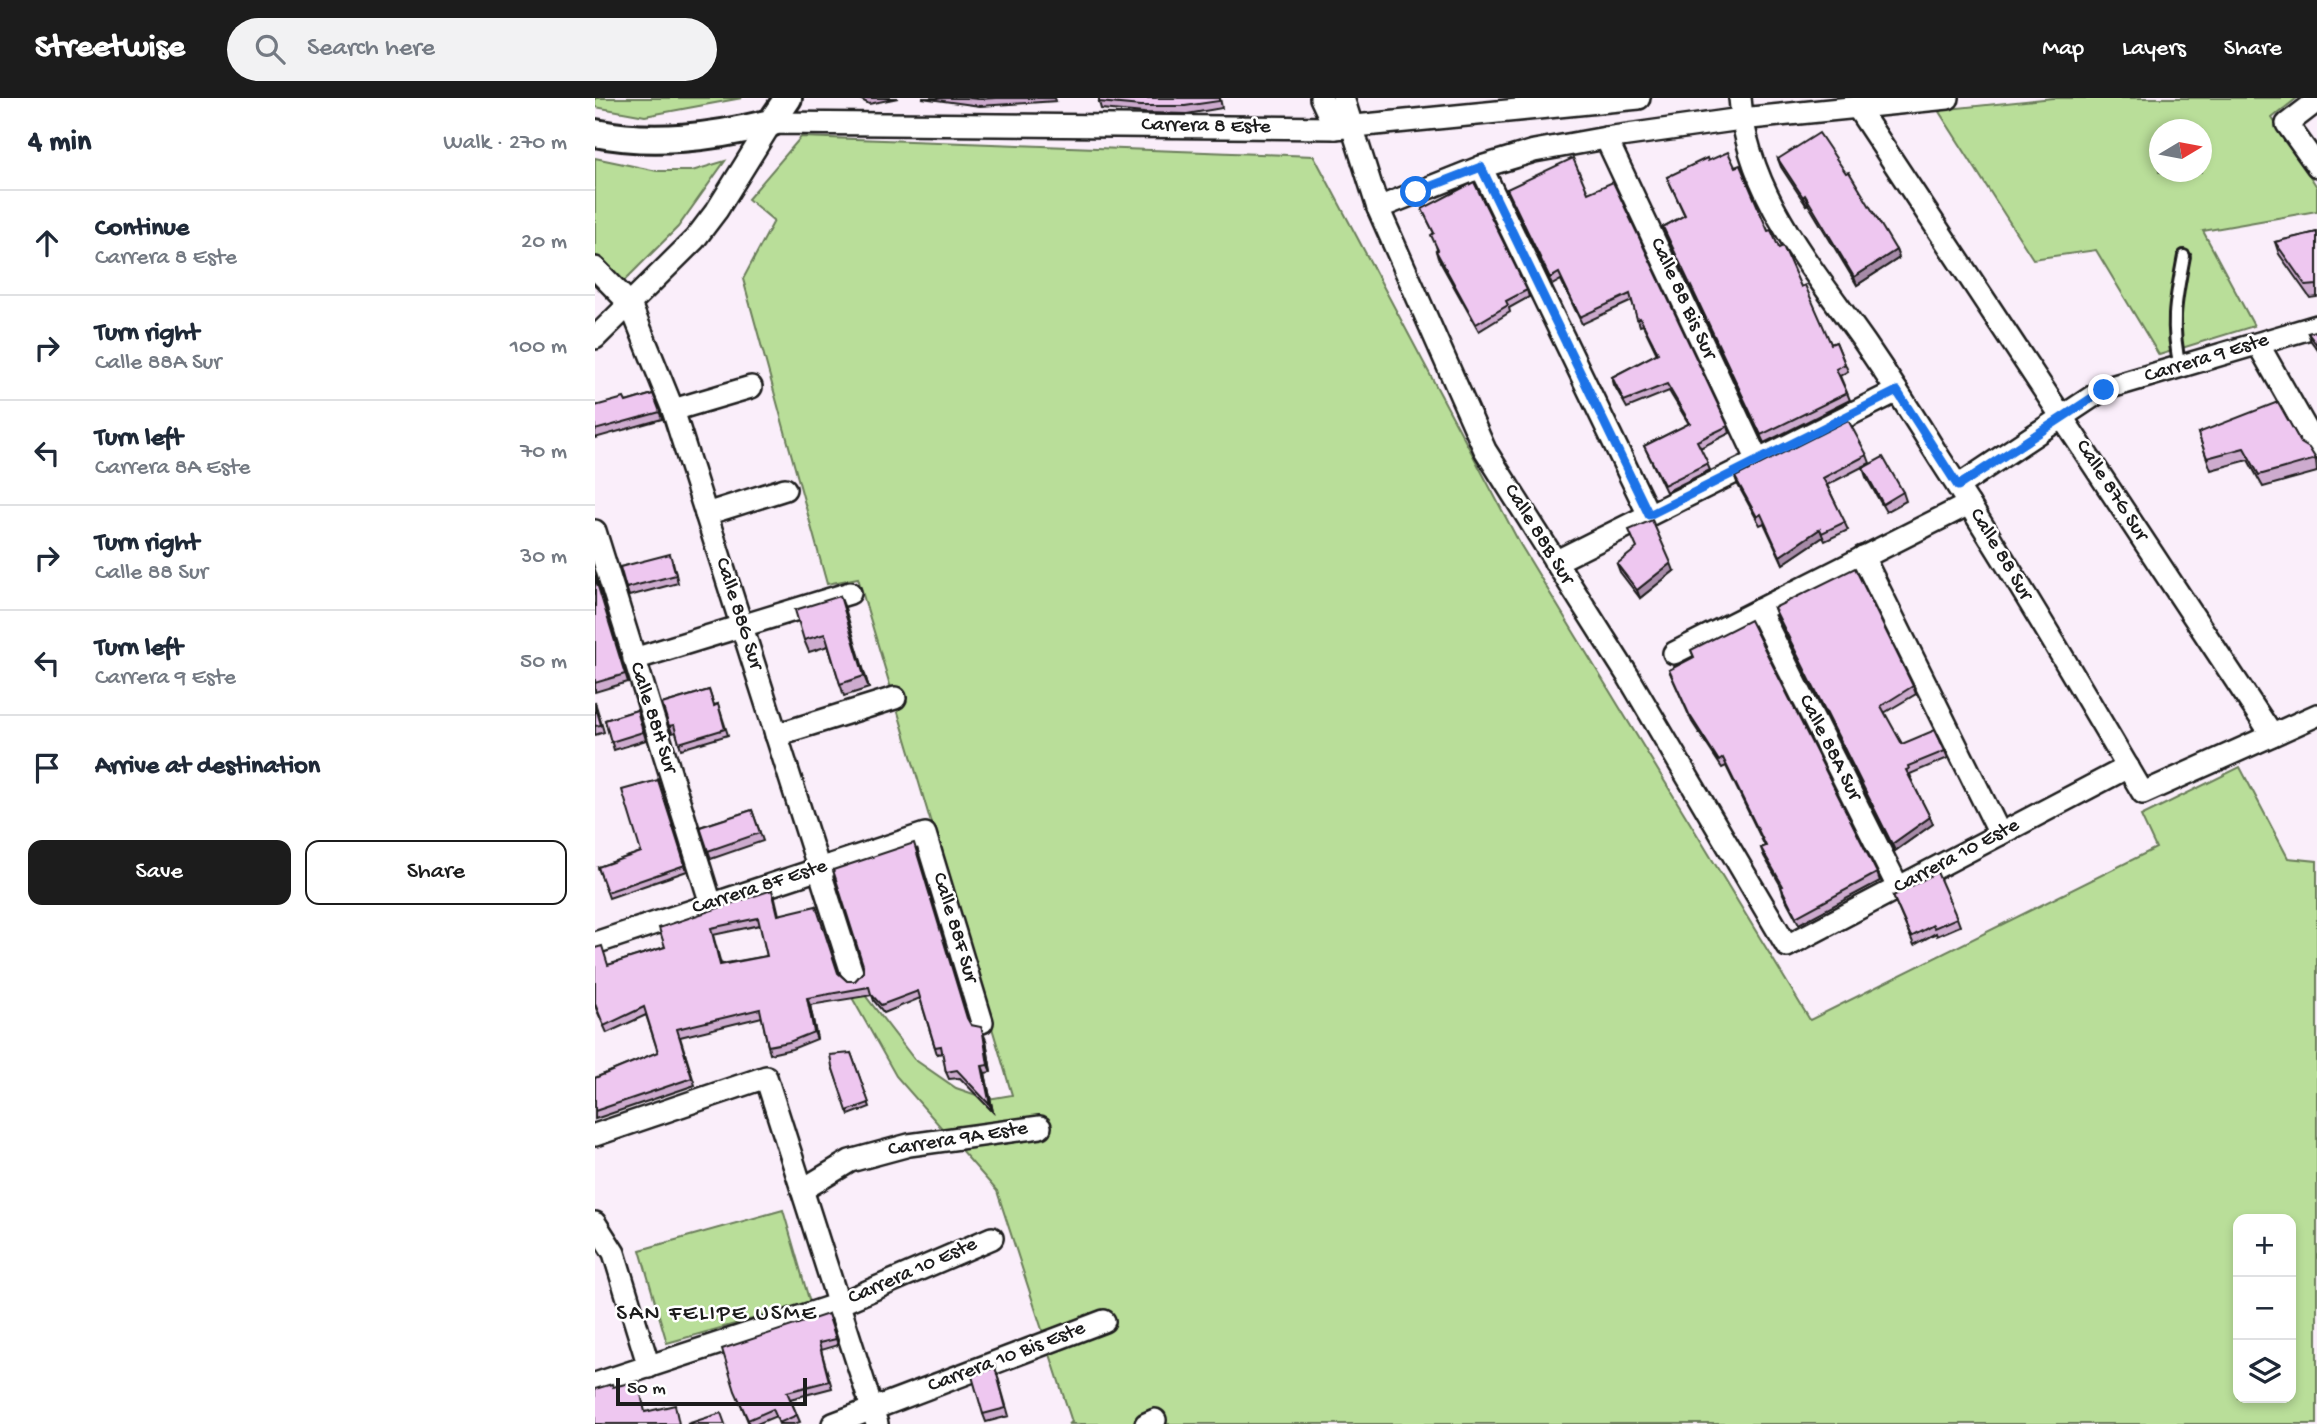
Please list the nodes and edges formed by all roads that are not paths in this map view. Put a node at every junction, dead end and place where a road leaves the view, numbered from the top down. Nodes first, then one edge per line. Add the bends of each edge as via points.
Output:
1 (788, 98) edge
2 (1321, 98) edge
3 (1343, 98) edge
4 (1639, 98) edge
5 (1948, 98) edge
6 (2317, 101) edge
7 (1857, 107) junction
8 (1741, 108) edge
9 (771, 123) junction
10 (1344, 128) junction
11 (598, 133) edge
12 (1606, 138) junction
13 (2317, 166) edge
14 (1481, 167) junction
15 (1378, 208) junction
16 (2184, 256) dead end
17 (595, 268) edge
18 (631, 304) junction
19 (2317, 326) edge
20 (595, 338) edge
21 (2257, 344) junction
22 (2180, 367) junction
23 (751, 387) dead end
24 (1897, 391) junction
25 (673, 410) junction
26 (2062, 417) junction
27 (2317, 448) edge
28 (1758, 461) junction
29 (785, 489) dead end
30 (1963, 495) junction
31 (706, 514) junction
32 (1649, 515) junction
33 (595, 531) edge
34 (1863, 557) junction
35 (1555, 562) junction
36 (850, 593) dead end
37 (1759, 610) junction
38 (742, 626) junction
39 (1674, 653) dead end
40 (633, 659) junction
41 (895, 698) dead end
42 (2317, 715) edge
43 (776, 735) junction
44 (2272, 735) junction
45 (2128, 767) junction
46 (925, 834) joint
47 (2000, 834) junction
48 (819, 869) junction
49 (1898, 887) junction
50 (711, 904) junction
51 (595, 943) edge
52 (1787, 946) joint
53 (853, 976) dead end
54 (982, 1022) dead end
55 (1040, 1127) dead end
56 (595, 1135) edge
57 (802, 1191) junction
58 (595, 1223) edge
59 (992, 1238) dead end
60 (839, 1304) junction
61 (1104, 1321) dead end
62 (649, 1367) junction
63 (595, 1384) edge
64 (874, 1416) edge
65 (833, 1424) edge

1 - 9 street
2 - 10 street, Calle 88B Sur
3 - 10 street, Calle 88B Sur
4 - 10 street, Carrera 8 Este
5 - 7 street
6 - 13 street via 2287,124
7 - 8 street
7 - 26 street, Calle 87G Sur
8 - 12 street
8 - 24 street, Calle 88 Sur via 1749,152 1784,228
9 - 10 street, Carrera 8 Este
9 - 11 street via 683,138
9 - 18 street via 695,239
10 - 15 street, Calle 88B Sur
12 - 14 street via 1534,151
12 - 28 street, Calle 88 Bis Sur
14 - 15 street
14 - 32 street
15 - 35 street, Calle 88B Sur via 1485,450
16 - 22 lane via 2173,316
17 - 18 street, Calle 88G Sur
18 - 20 street
18 - 25 street, Calle 88G Sur
19 - 21 street, Carrera 9 Este
21 - 22 street, Carrera 9 Este
21 - 27 street
22 - 26 street, Carrera 9 Este via 2104,390
23 - 25 street
24 - 28 street
24 - 30 street, Calle 88 Sur
25 - 31 street, Calle 88G Sur
26 - 30 street, Carrera 9 Este
26 - 44 street, Calle 87G Sur
28 - 32 street
29 - 31 street
30 - 34 street, Carrera 9 Este
30 - 45 street, Calle 88 Sur
31 - 38 street, Calle 88G Sur
32 - 35 street
33 - 40 street, Calle 88H Sur
34 - 37 street, Carrera 9 Este
34 - 47 street
35 - 52 street, Calle 88B Sur via 1628,676
36 - 38 street
37 - 39 street, Carrera 9 Este
37 - 49 street, Calle 88A Sur
38 - 40 street
38 - 43 street, Calle 88G Sur
40 - 50 street, Calle 88H Sur
41 - 43 street
42 - 44 street
43 - 48 street, Calle 88G Sur
44 - 45 street, Calle 88 Sur via 2143,793
45 - 47 street, Carrera 10 Este
46 - 48 street, Carrera 8F Este
46 - 54 street, Calle 88F Sur
47 - 49 street, Carrera 10 Este
48 - 50 street, Carrera 8F Este
48 - 53 street, Calle 88G Sur
49 - 52 street, Carrera 10 Este
50 - 51 street, Carrera 8F Este
55 - 57 street, Carrera 9A Este via 909,1145 850,1161
56 - 57 street via 766,1077
57 - 60 street
58 - 62 street via 614,1252
59 - 60 street, Carrera 10 Este
60 - 62 street, Carrera 10 Este
60 - 64 street
61 - 64 street, Carrera 10 Bis Este
62 - 63 street, Carrera 10 Este
64 - 65 street, Carrera 10 Bis Este

